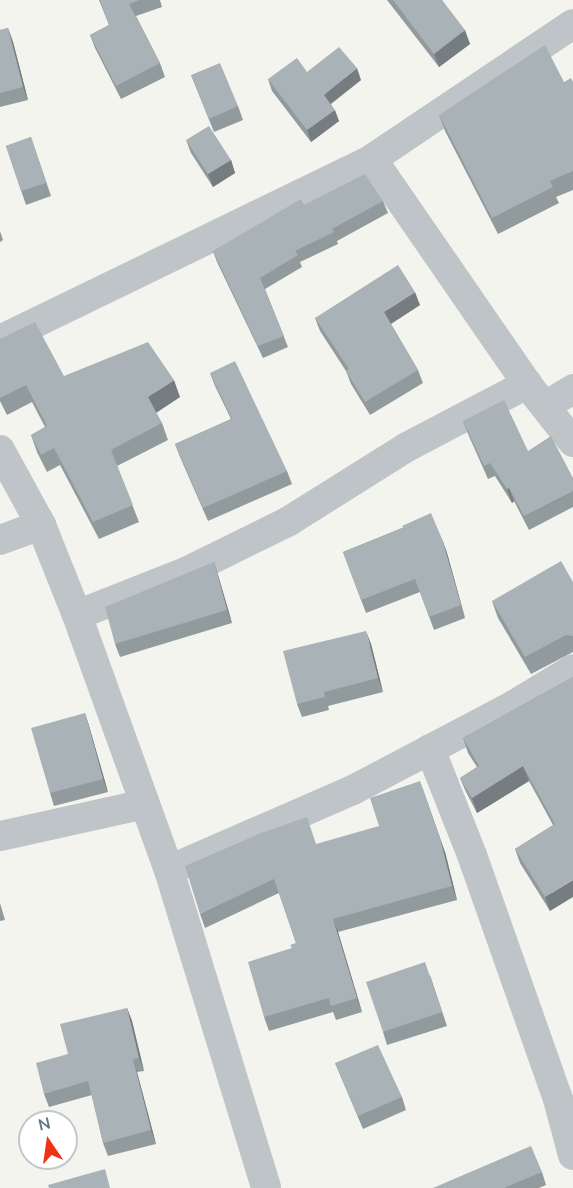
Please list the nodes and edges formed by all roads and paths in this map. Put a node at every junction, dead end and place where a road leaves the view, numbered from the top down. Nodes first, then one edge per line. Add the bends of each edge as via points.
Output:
1 (573, 24) edge
2 (372, 159) junction
3 (0, 340) edge
4 (573, 389) edge
5 (536, 395) junction
6 (573, 442) edge
7 (0, 450) edge
8 (41, 525) junction
9 (0, 540) edge
10 (77, 615) junction
11 (573, 669) edge
12 (430, 749) junction
13 (145, 804) junction
14 (0, 837) edge
15 (169, 870) junction
16 (573, 1155) edge
17 (266, 1188) edge

1 - 2 street
2 - 3 street
2 - 5 street
4 - 5 street
5 - 6 street
5 - 10 street via 407,447 289,521 188,571
7 - 8 street
8 - 9 street
8 - 10 street
10 - 13 street
11 - 12 street
12 - 15 street via 353,790
12 - 16 street via 472,855 558,1099
13 - 14 street
13 - 15 street
15 - 17 street

